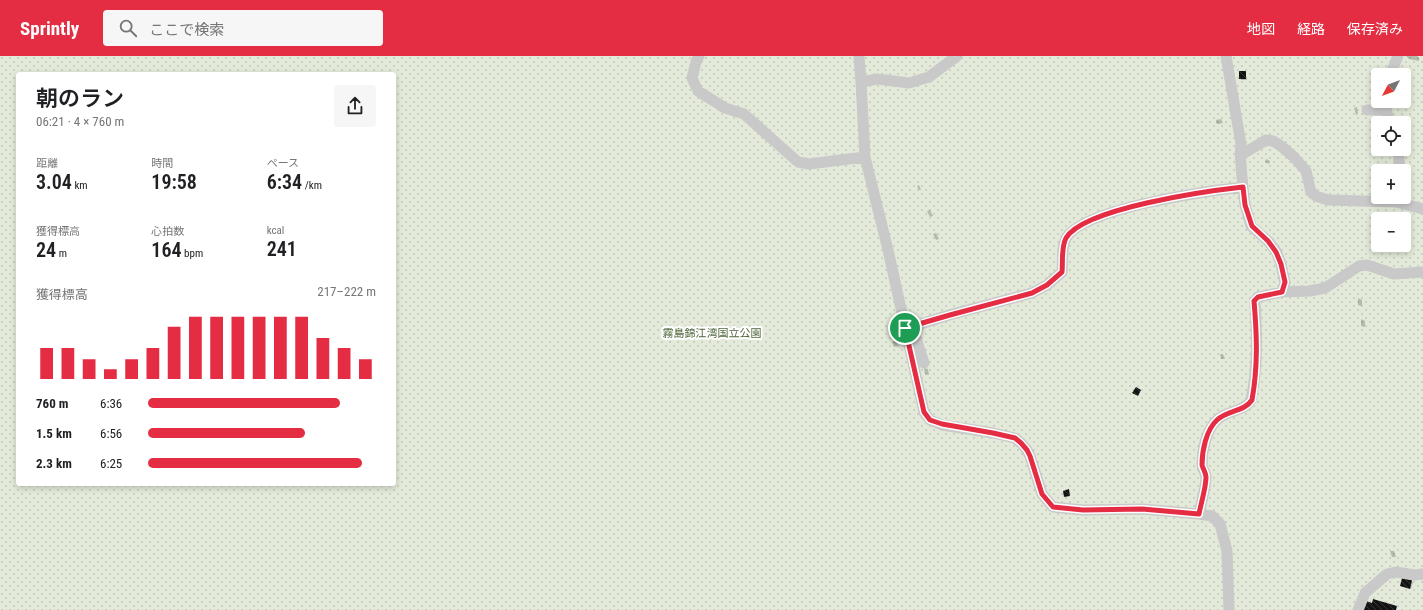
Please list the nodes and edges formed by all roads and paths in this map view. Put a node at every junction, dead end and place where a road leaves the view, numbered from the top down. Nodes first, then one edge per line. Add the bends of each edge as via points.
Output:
1 (699, 56) edge
2 (859, 56) edge
3 (957, 56) edge
4 (1226, 56) edge
5 (1398, 56) edge
6 (1393, 68) edge
7 (861, 82) junction
8 (1376, 108) edge
9 (1366, 110) dead end
10 (1241, 155) junction
11 (865, 157) junction
12 (1243, 187) junction
13 (1371, 199) edge
14 (1410, 204) edge
15 (1423, 209) edge
16 (1423, 272) edge
17 (1282, 292) junction
18 (909, 327) junction
19 (924, 363) dead end
20 (1199, 514) junction
21 (1423, 574) edge
22 (1229, 610) edge
23 (1358, 610) edge

1 - 11 street via 692,78 698,91 725,108 744,114 798,162 809,164
2 - 7 street
3 - 7 street via 929,77 910,83 877,79
4 - 10 street
5 - 6 street
7 - 11 street
8 - 9 street
10 - 12 street
10 - 13 street via 1266,140 1273,141 1306,171 1311,192 1316,196 1328,200
11 - 18 street
12 - 17 street via 1245,205 1252,226 1272,246 1281,264 1285,282
12 - 18 street via 1185,195 1106,213 1083,223 1067,237 1063,245 1062,272 1047,285 1032,293
14 - 15 street
16 - 17 street via 1394,274 1367,265 1360,266 1325,288
17 - 20 street via 1258,297 1254,301 1257,365 1252,400 1242,408 1219,417 1207,433 1202,466 1206,477
18 - 19 street
18 - 20 street via 924,412 930,420 1015,438 1027,450 1042,494 1053,507 1083,510 1142,509
20 - 22 street via 1212,516 1220,524 1227,551
21 - 23 street via 1387,574 1365,593

